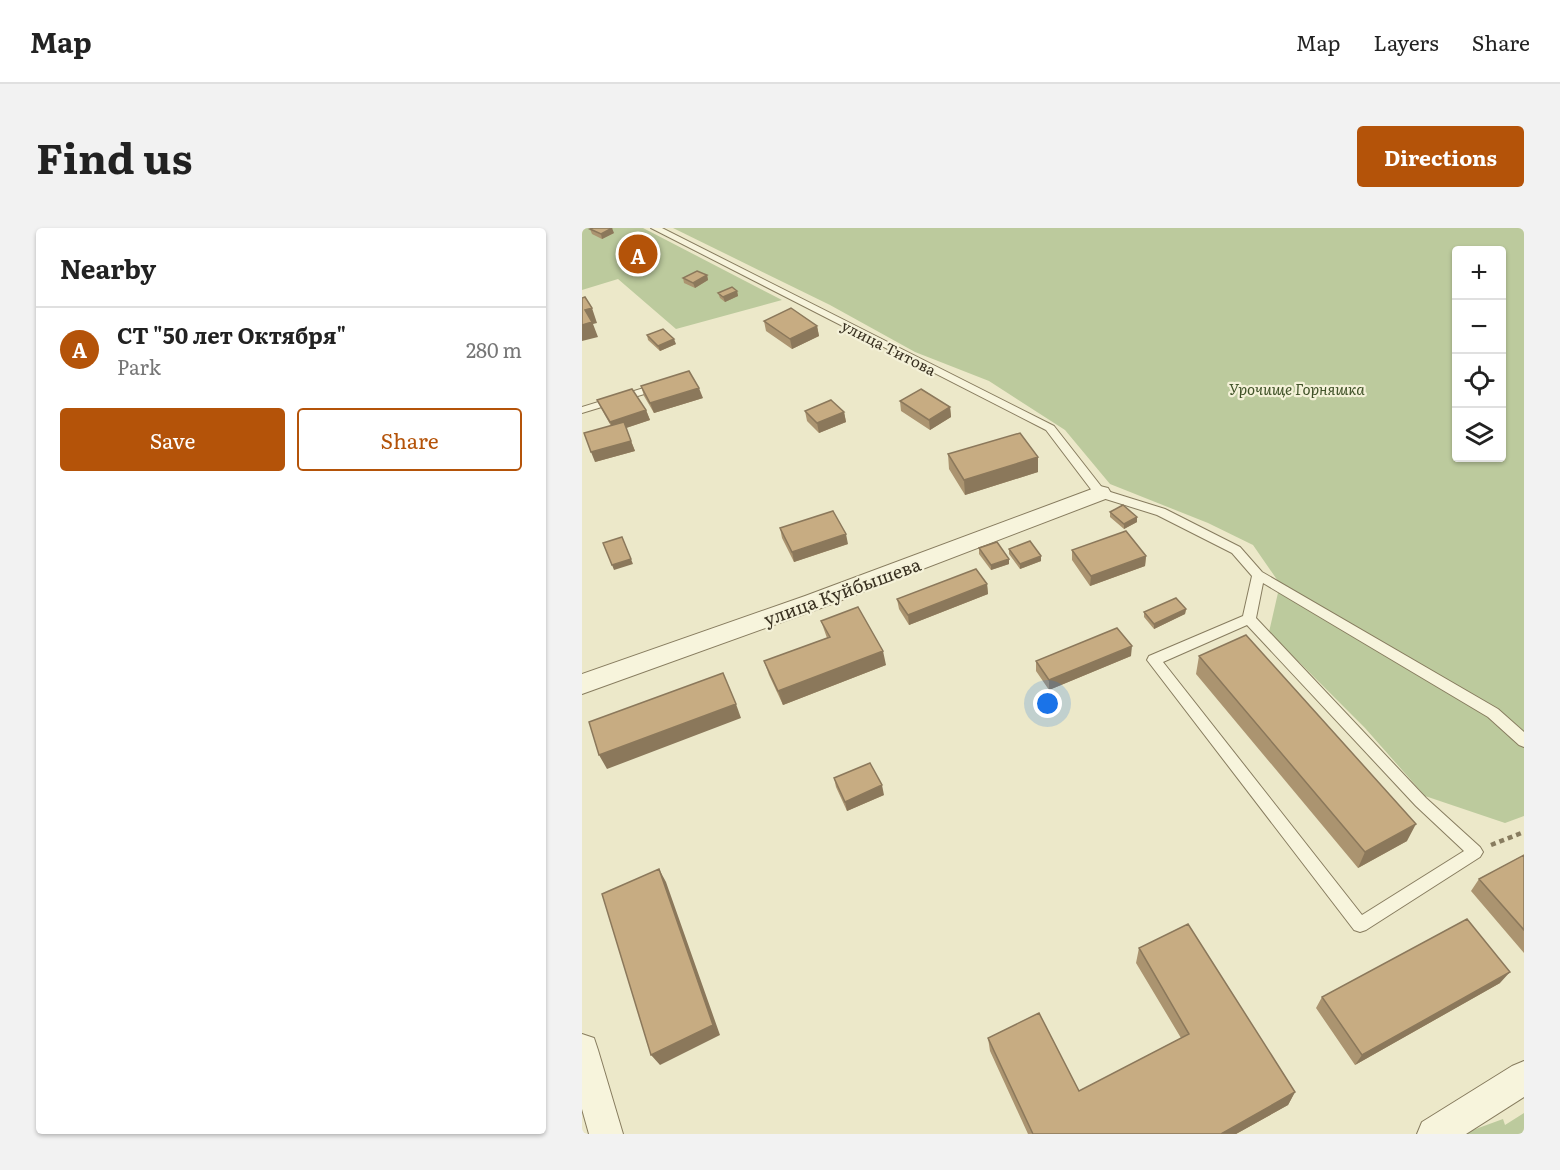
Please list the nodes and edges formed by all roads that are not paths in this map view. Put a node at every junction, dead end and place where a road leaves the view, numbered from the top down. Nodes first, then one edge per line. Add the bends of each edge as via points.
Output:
1 (655, 228) edge
2 (666, 384) edge
3 (582, 410) edge
4 (1100, 493) junction
5 (1258, 575) junction
6 (1250, 620) junction
7 (582, 684) edge
8 (1524, 741) edge
9 (582, 1050) edge
10 (1524, 1078) edge
11 (606, 1134) edge
12 (1434, 1134) edge

1 - 4 lane, улица Титова via 1050,428
2 - 3 lane
4 - 5 lane via 1161,512 1236,550
4 - 7 street, улица Куйбышева
5 - 6 lane
5 - 8 lane via 1493,713
6 - 6 lane via 1154,660 1360,925 1475,852 1421,802
9 - 11 street
10 - 12 street

